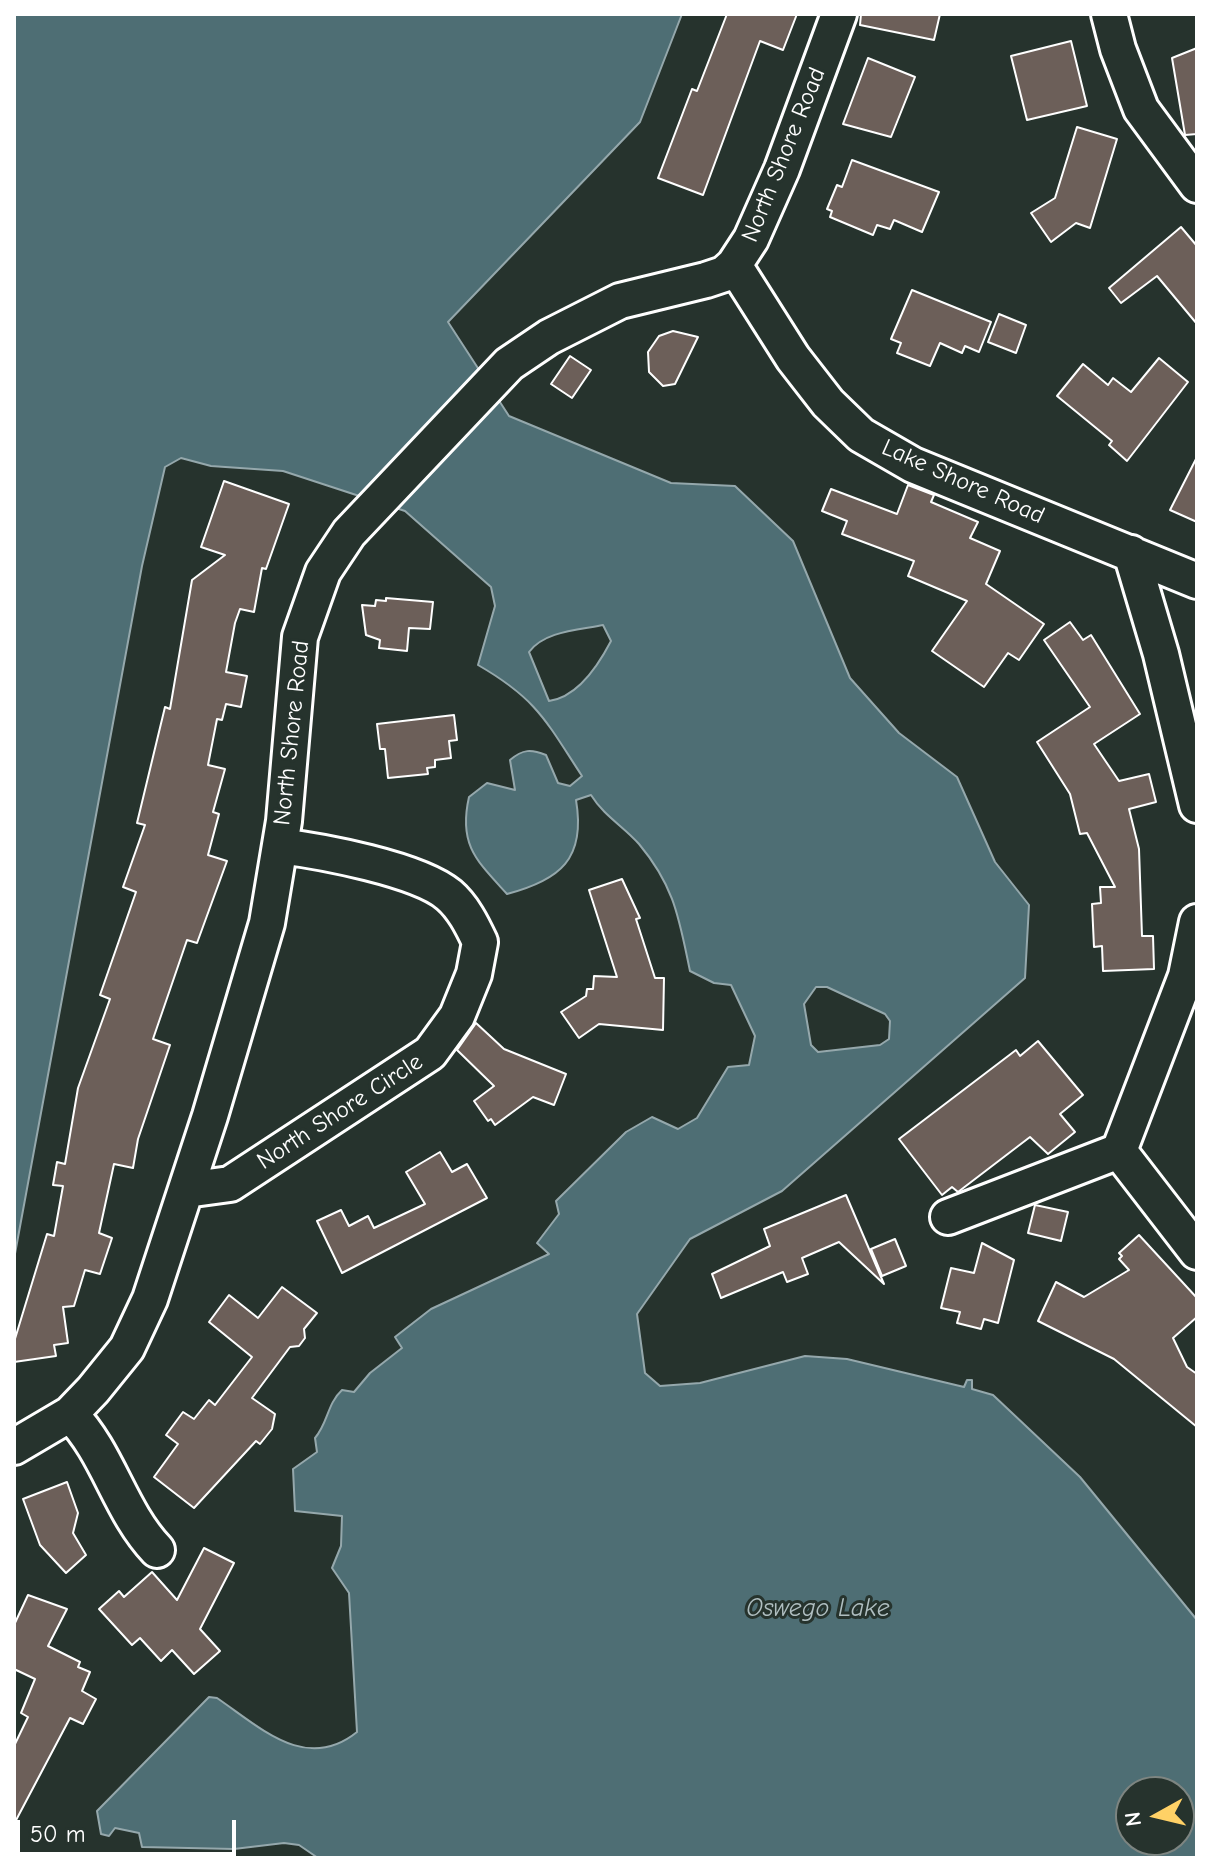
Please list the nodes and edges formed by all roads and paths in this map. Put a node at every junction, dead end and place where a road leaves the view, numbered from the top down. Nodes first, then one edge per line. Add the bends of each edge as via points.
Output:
1 (839, 14) edge
2 (1109, 14) edge
3 (1195, 184) edge
4 (734, 265) junction
5 (1131, 553) junction
6 (1197, 581) edge
7 (1197, 805) edge
8 (280, 846) junction
9 (1197, 922) edge
10 (1119, 1151) junction
11 (186, 1190) junction
12 (948, 1217) dead end
13 (1197, 1252) edge
14 (70, 1414) junction
15 (14, 1447) edge
16 (157, 1550) dead end

1 - 4 street, North Shore Road via 782,169
2 - 3 street via 1141,109
4 - 5 street, Lake Shore Road via 793,358 861,435 913,465
4 - 8 street, North Shore Road via 706,280 620,301 532,347 494,377 368,513 323,572 300,637
5 - 6 street, Lake Shore Road
5 - 7 street
8 - 11 street, North Shore Road via 267,923
8 - 11 street, North Shore Circle via 398,872 448,894 480,942 474,974 457,1016 430,1053 230,1184
9 - 10 street via 1186,976
10 - 12 street
10 - 13 street
11 - 14 street, North Shore Road via 150,1299 127,1348
14 - 15 street, North Shore Road
14 - 16 street via 93,1440 131,1519

